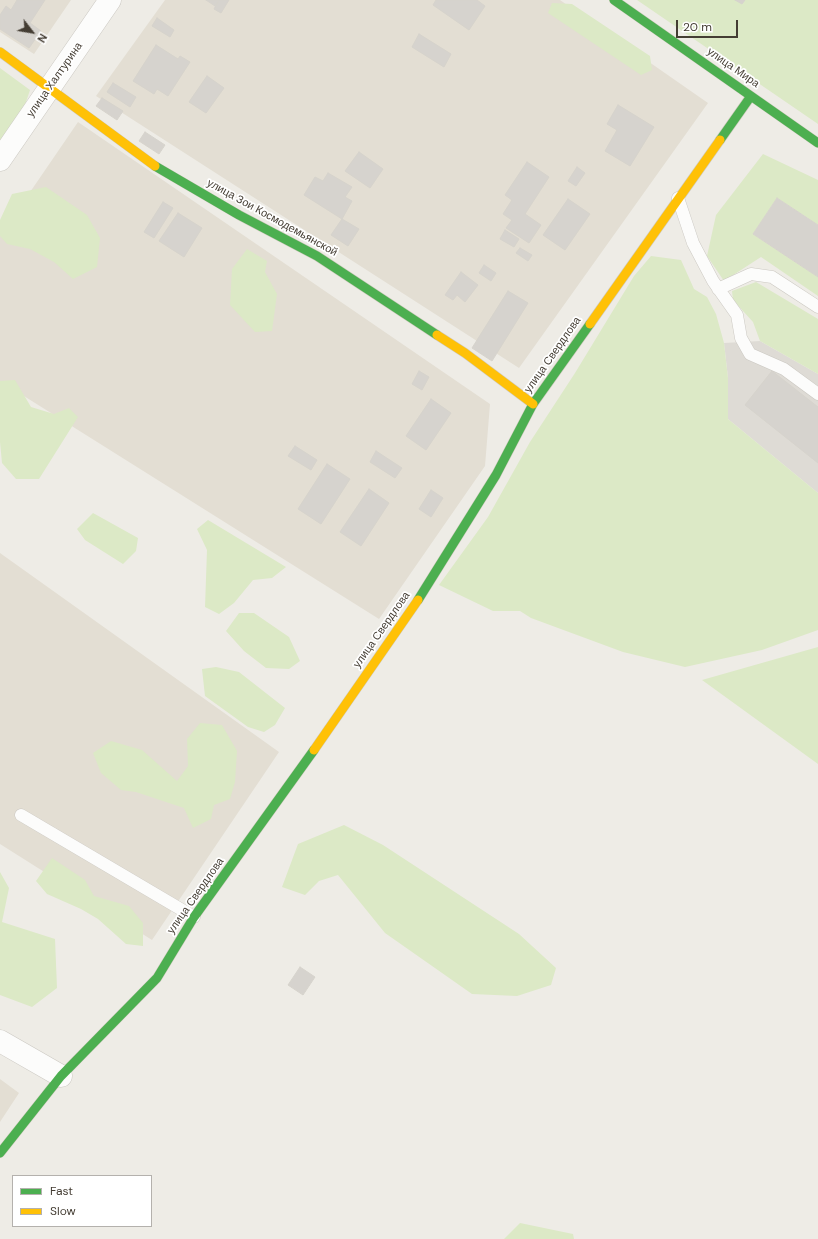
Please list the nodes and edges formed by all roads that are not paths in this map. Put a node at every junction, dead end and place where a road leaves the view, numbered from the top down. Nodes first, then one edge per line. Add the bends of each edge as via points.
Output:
1 (110, 0) edge
2 (614, 0) edge
3 (0, 52) edge
4 (50, 87) junction
5 (751, 96) junction
6 (818, 143) edge
7 (0, 160) edge
8 (678, 198) junction
9 (718, 289) junction
10 (818, 307) edge
11 (818, 394) edge
12 (533, 404) junction
13 (21, 815) dead end
14 (194, 917) junction
15 (0, 1041) edge
16 (61, 1076) junction
17 (0, 1153) edge

1 - 4 street, улица Халтурина
2 - 5 main road, улица Мира
3 - 4 main road, улица Зои Космодемьянской
4 - 7 street, улица Халтурина
4 - 12 main road, улица Зои Космодемьянской via 151,163 239,215 317,256 465,353
5 - 6 main road, улица Мира
5 - 8 main road, улица Свердлова
8 - 9 lane via 694,243
8 - 12 main road, улица Свердлова
9 - 10 lane via 751,274 772,278
9 - 11 lane via 737,315 741,338 750,354 784,369
12 - 14 main road, улица Свердлова via 496,475 423,593
13 - 14 lane
14 - 16 main road, улица Свердлова via 157,978
15 - 16 street
16 - 17 main road, улица Свердлова

